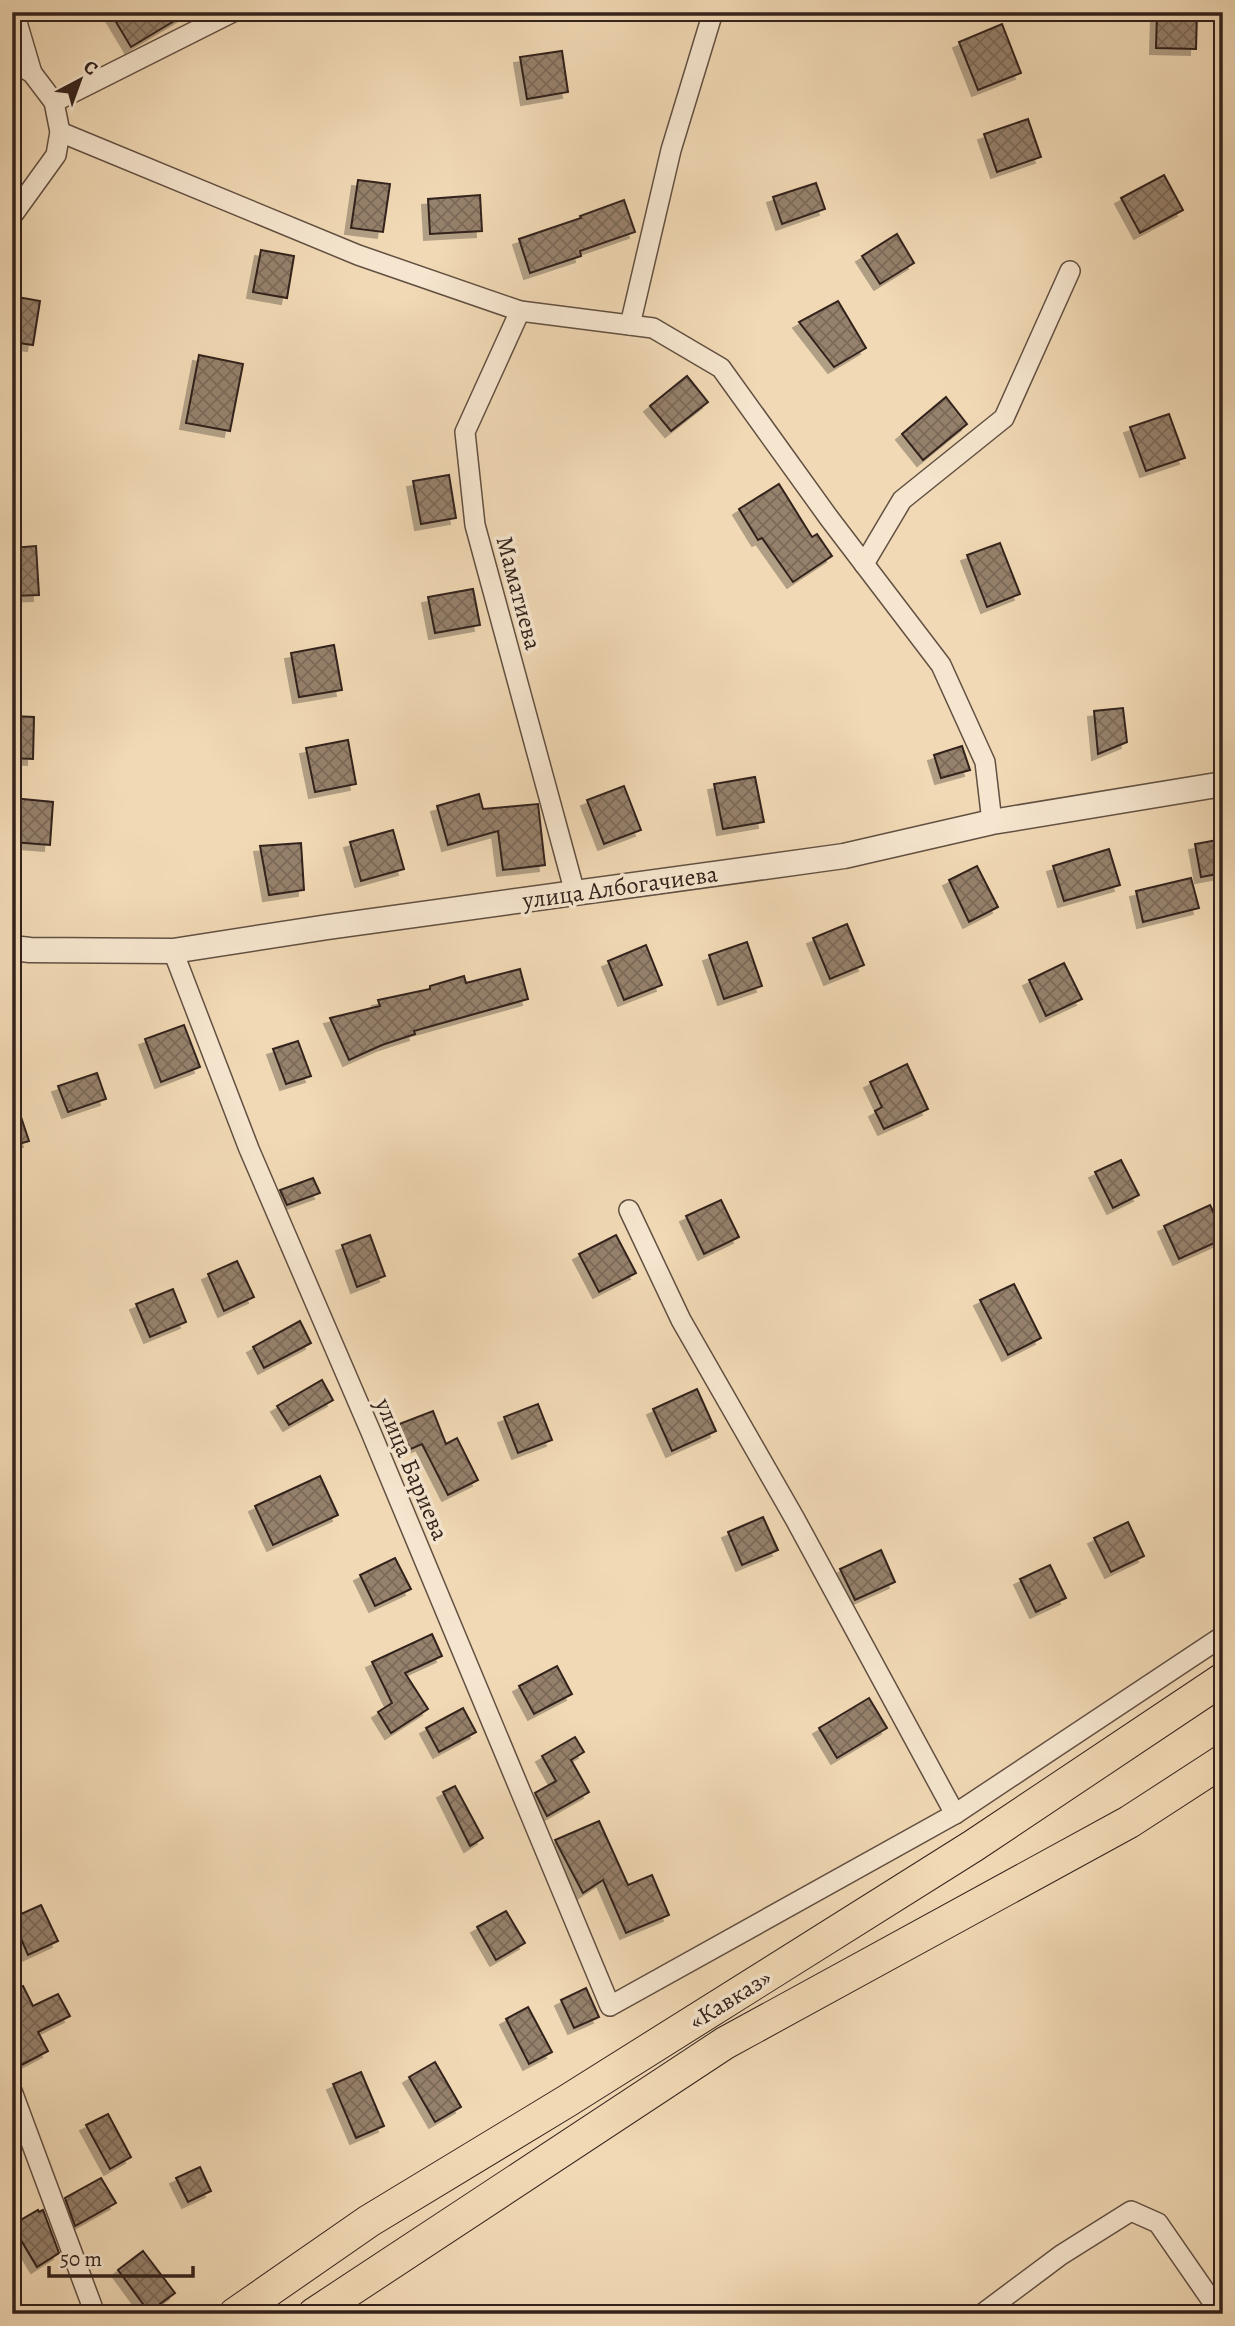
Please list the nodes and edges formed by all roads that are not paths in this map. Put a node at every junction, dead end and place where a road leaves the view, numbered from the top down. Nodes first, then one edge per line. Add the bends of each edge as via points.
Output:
1 (15, 12) edge
2 (233, 12) edge
3 (713, 12) edge
4 (12, 61) edge
5 (32, 74) junction
6 (54, 102) junction
7 (60, 132) junction
8 (12, 216) edge
9 (1070, 271) dead end
10 (520, 311) junction
11 (630, 325) junction
12 (864, 564) junction
13 (1223, 784) edge
14 (992, 822) junction
15 (575, 893) junction
16 (12, 948) edge
17 (173, 951) junction
18 (629, 1210) dead end
19 (1223, 1636) edge
20 (1223, 1679) edge
21 (1223, 1761) edge
22 (955, 1814) junction
23 (12, 2091) edge
24 (95, 2314) edge
25 (235, 2314) edge
26 (314, 2314) edge
27 (982, 2314) edge
28 (1221, 2314) edge

1 - 5 street
2 - 6 street
3 - 11 street via 671,150
4 - 5 street
5 - 6 street
6 - 7 street
7 - 8 street via 56,155
7 - 10 street via 358,254
9 - 12 street via 1004,418 902,500
10 - 11 street
10 - 15 street, Маматиева via 465,432 475,525
11 - 12 street via 653,328 721,368
12 - 14 street via 941,665 985,762
13 - 14 street, улица Албогачиева
14 - 15 street, улица Албогачиева via 844,856
15 - 17 street, улица Албогачиева
16 - 17 street, улица Албогачиева
17 - 22 street, улица Бариева via 249,1149 610,2006
18 - 22 street via 681,1320
19 - 22 street
20 - 25 highway, «Кавказ» via 961,1853 369,2221
21 - 26 highway, «Кавказ» via 1129,1822 725,2043
23 - 24 street
27 - 28 street via 1061,2255 1131,2211 1158,2223

